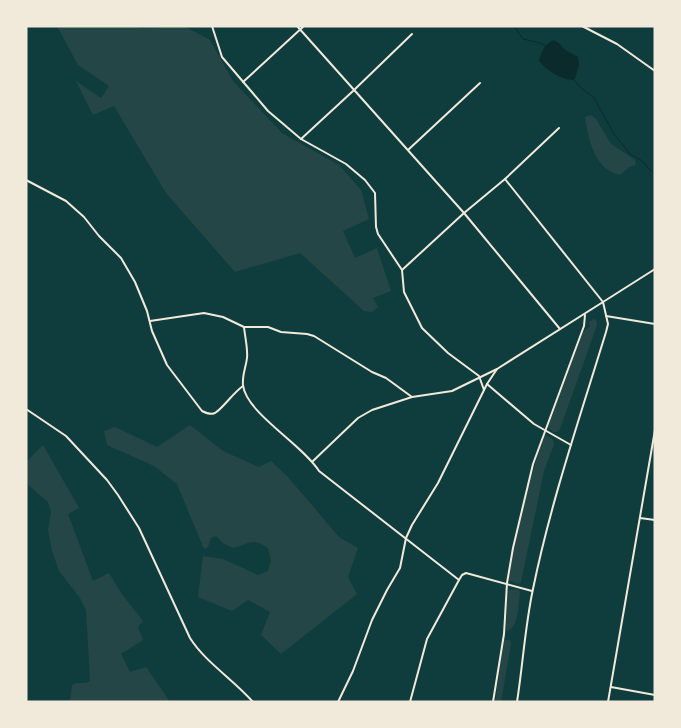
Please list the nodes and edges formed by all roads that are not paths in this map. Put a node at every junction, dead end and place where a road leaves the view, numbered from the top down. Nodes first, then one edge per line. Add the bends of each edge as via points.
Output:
1 (212, 26) edge
2 (297, 26) edge
3 (304, 26) edge
4 (582, 26) edge
5 (300, 30) junction
6 (412, 34) dead end
7 (655, 71) edge
8 (243, 82) junction
9 (480, 83) dead end
10 (354, 91) junction
11 (559, 128) dead end
12 (301, 138) junction
13 (408, 150) junction
14 (505, 179) junction
15 (26, 180) edge
16 (464, 213) junction
17 (655, 269) edge
18 (402, 270) junction
19 (603, 302) junction
20 (585, 314) junction
21 (606, 316) junction
22 (150, 321) junction
23 (655, 324) edge
24 (244, 327) junction
25 (560, 329) junction
26 (497, 369) junction
27 (479, 376) junction
28 (487, 384) junction
29 (243, 386) junction
30 (484, 390) junction
31 (412, 398) junction
32 (26, 409) edge
33 (544, 430) junction
34 (655, 430) edge
35 (571, 445) junction
36 (313, 461) junction
37 (639, 518) junction
38 (655, 520) edge
39 (406, 538) junction
40 (459, 580) junction
41 (507, 583) junction
42 (532, 591) junction
43 (611, 687) junction
44 (655, 695) edge
45 (253, 702) edge
46 (338, 702) edge
47 (410, 702) edge
48 (493, 702) edge
49 (517, 702) edge
50 (608, 702) edge

1 - 8 street via 222,57
2 - 5 street
3 - 5 street
4 - 7 street via 617,44
5 - 8 street
5 - 10 street
6 - 10 street
8 - 12 street via 268,111
9 - 13 street
10 - 12 street
10 - 13 street
11 - 14 street
12 - 18 street via 346,164 365,180 375,194 378,234
13 - 16 street
14 - 16 street
14 - 19 street
15 - 22 street via 66,201 121,258 135,282
16 - 18 street
16 - 25 street
17 - 19 street
18 - 27 street via 404,292 422,328
19 - 20 street
19 - 21 street
20 - 25 street
20 - 33 street via 584,326
21 - 23 street
21 - 35 street via 606,332
22 - 24 street via 204,314 223,317
22 - 29 street via 167,365 202,411 216,412
24 - 29 street via 248,356
24 - 31 street via 314,336 386,378
25 - 26 street
26 - 27 street
26 - 28 street
27 - 30 street
27 - 31 street via 452,391
28 - 30 street
28 - 33 street
29 - 36 street via 259,414
30 - 39 street via 438,483
31 - 36 street via 384,405 358,418
32 - 45 street via 66,436 107,480 139,528 196,648
33 - 35 street
33 - 41 street via 533,464
34 - 37 street
35 - 42 street
36 - 39 street via 332,482
37 - 38 street
37 - 43 street
39 - 40 street
39 - 46 street via 400,568 372,620
40 - 41 street via 466,572
40 - 47 street via 427,639
41 - 42 street
41 - 48 street via 504,634
42 - 49 street
43 - 44 street
43 - 50 street

